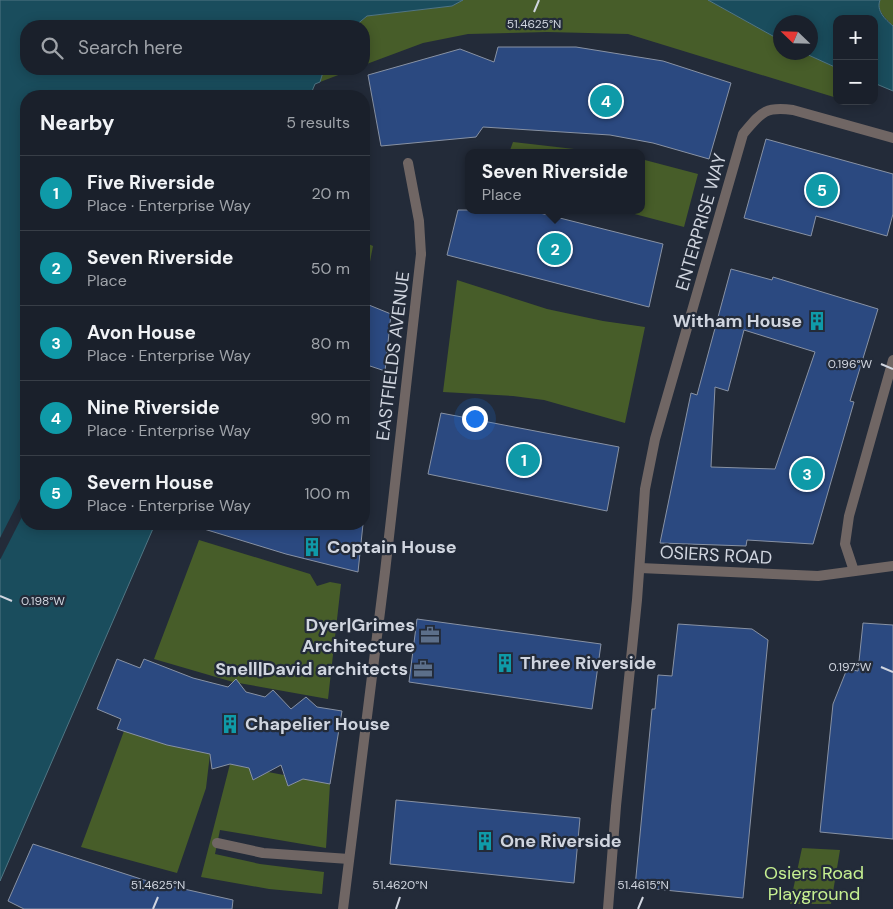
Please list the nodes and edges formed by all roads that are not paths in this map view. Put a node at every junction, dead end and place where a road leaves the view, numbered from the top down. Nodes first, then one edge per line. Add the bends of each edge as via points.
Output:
1 (893, 138) edge
2 (408, 163) dead end
3 (893, 360) edge
4 (893, 566) edge
5 (640, 568) junction
6 (854, 571) junction
7 (217, 843) dead end
8 (349, 859) junction
9 (343, 909) edge
10 (608, 909) edge

1 - 5 street, ENTERPRISE WAY via 776,108 760,114 742,134 655,439 645,488
2 - 8 street, EASTFIELDS AVENUE via 419,221 421,254
3 - 6 street via 849,516 845,544
4 - 6 street, OSIERS ROAD
5 - 6 street, OSIERS ROAD via 818,576
5 - 10 street, OSIERS ROAD
7 - 8 street via 263,853
8 - 9 street, EASTFIELDS AVENUE

